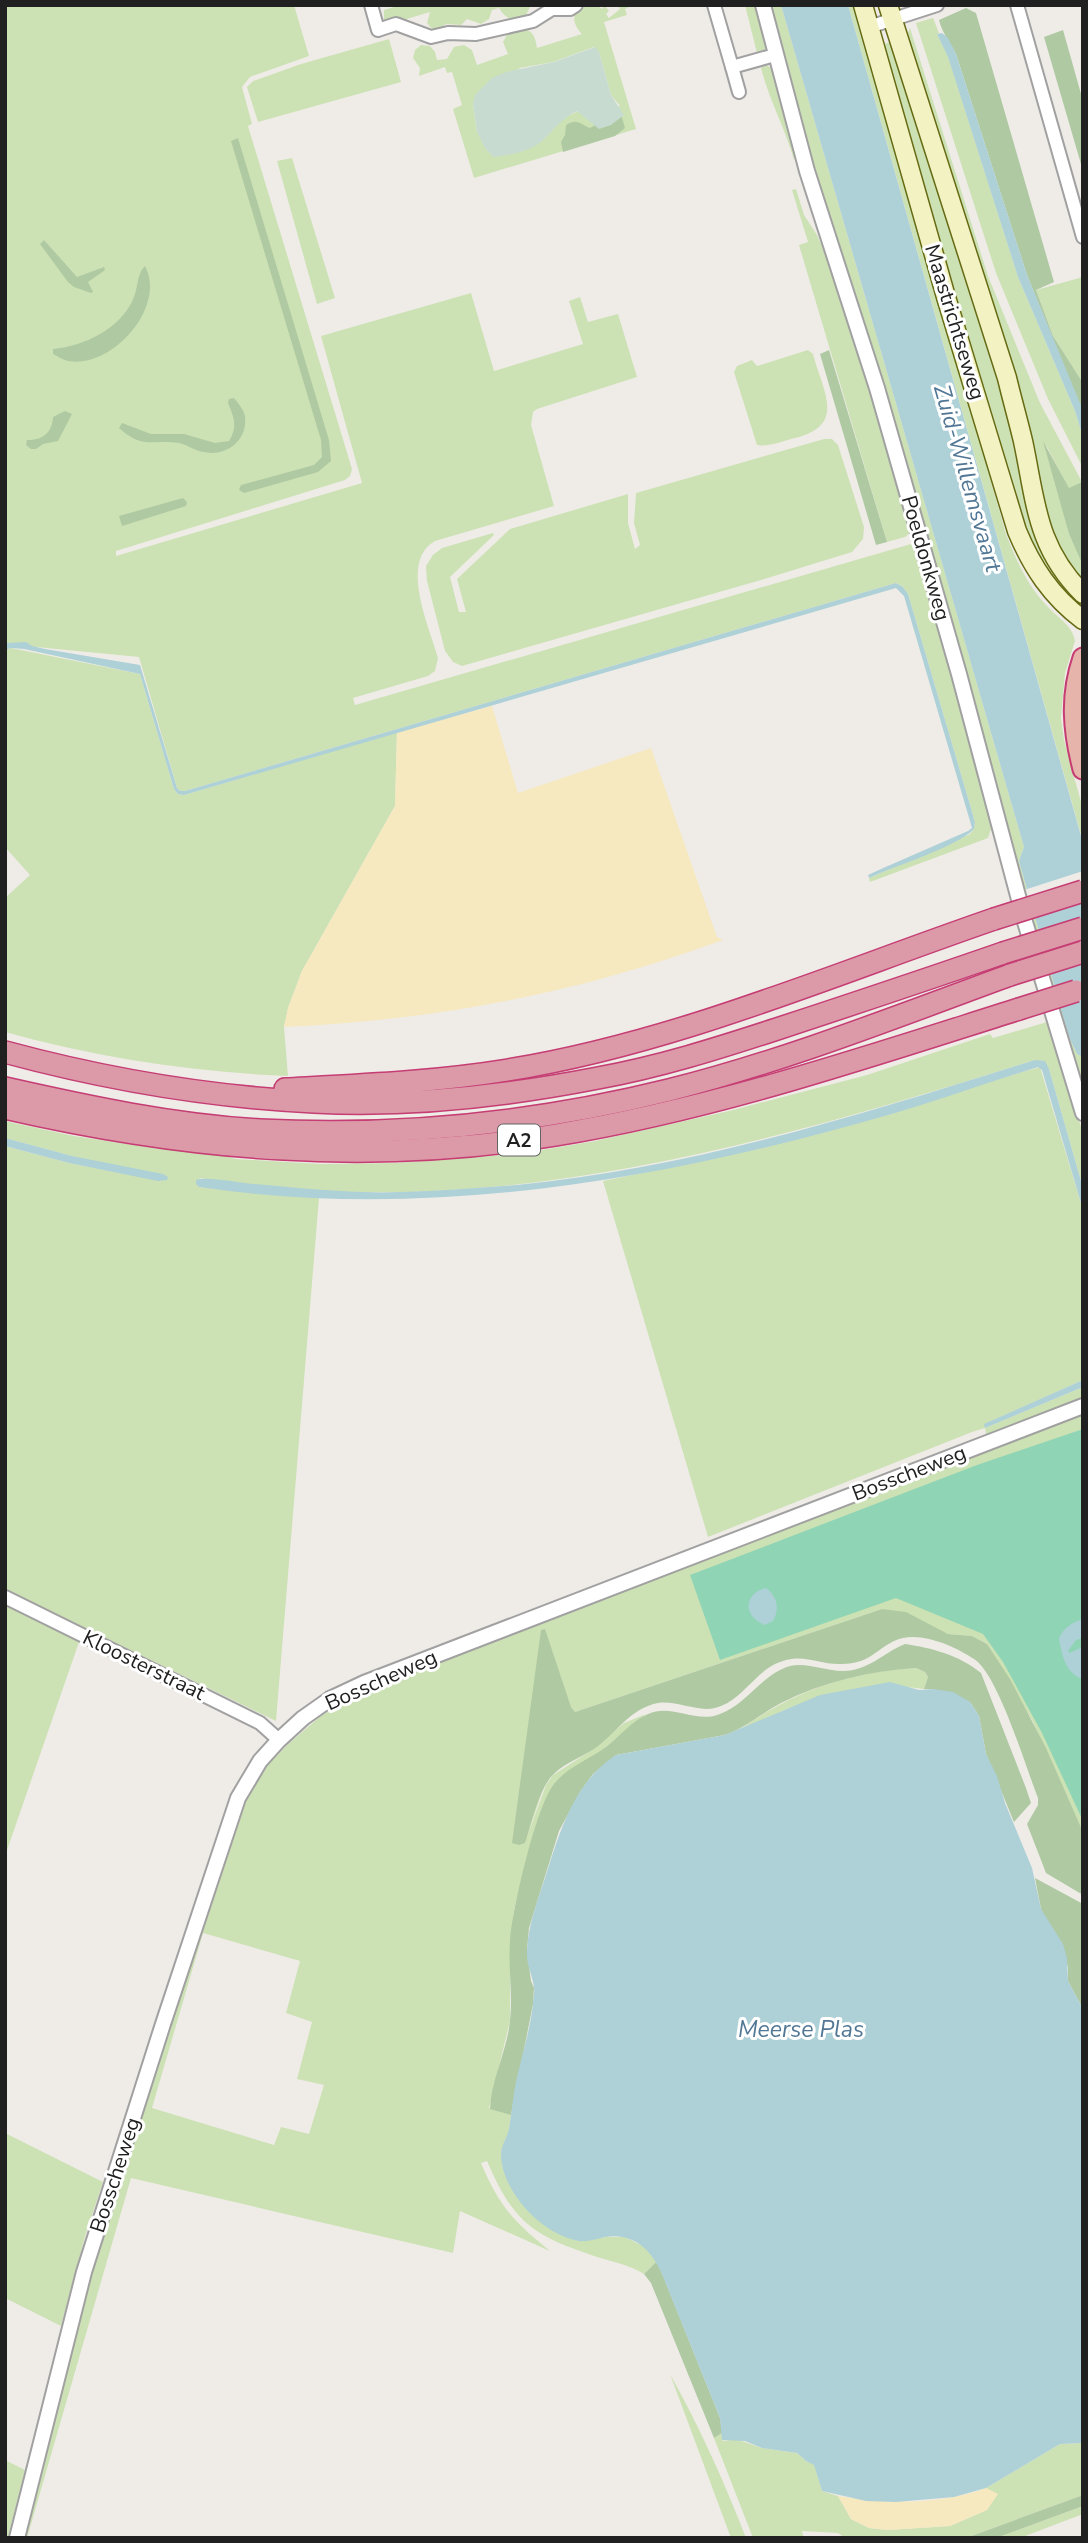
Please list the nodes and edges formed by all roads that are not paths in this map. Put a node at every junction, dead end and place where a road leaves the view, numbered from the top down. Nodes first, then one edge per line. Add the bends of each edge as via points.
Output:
1 (371, 5) edge
2 (576, 5) edge
3 (714, 5) edge
4 (763, 5) edge
5 (863, 5) edge
6 (937, 5) edge
7 (1017, 5) edge
8 (890, 13) edge
9 (869, 26) junction
10 (775, 55) junction
11 (732, 67) junction
12 (739, 92) dead end
13 (1083, 237) edge
14 (1083, 594) edge
15 (1083, 620) edge
16 (1083, 658) edge
17 (1083, 769) edge
18 (1083, 891) edge
19 (1083, 928) edge
20 (1083, 952) edge
21 (1083, 989) edge
22 (5, 1052) edge
23 (5, 1088) edge
24 (210, 1092) junction
25 (5, 1108) edge
26 (1083, 1113) edge
27 (1083, 1406) edge
28 (5, 1597) edge
29 (279, 1740) junction
30 (18, 2538) edge

1 - 2 street via 378,30 396,24 431,37 475,34
3 - 11 street
4 - 10 street, Poeldonkweg
5 - 9 main road, Maastrichtseweg
6 - 8 street
7 - 13 street
8 - 9 street
8 - 14 main road, Maastrichtseweg via 1001,360 1041,531 1053,558
9 - 15 main road, Maastrichtseweg via 1017,531 1048,588
10 - 11 street
10 - 26 street, Poeldonkweg via 818,207 877,387 1025,922
11 - 12 street
16 - 17 highway via 1073,697
18 - 24 highway, A2, bridge via 675,1030 563,1059 397,1084
19 - 24 highway, A2, bridge via 740,1041 600,1078 460,1097 358,1103
20 - 23 highway, A2, bridge via 684,1086 511,1121 401,1130 259,1130 90,1107
21 - 25 highway, A2, bridge via 846,1064 690,1107 566,1133 484,1144 400,1150 257,1148 157,1138
22 - 24 highway, A2 via 102,1075
27 - 29 street, Bosscheweg via 364,1683 330,1699
28 - 29 street, Kloosterstraat via 260,1723
29 - 30 street, Bosscheweg via 238,1798 163,2024 84,2273

